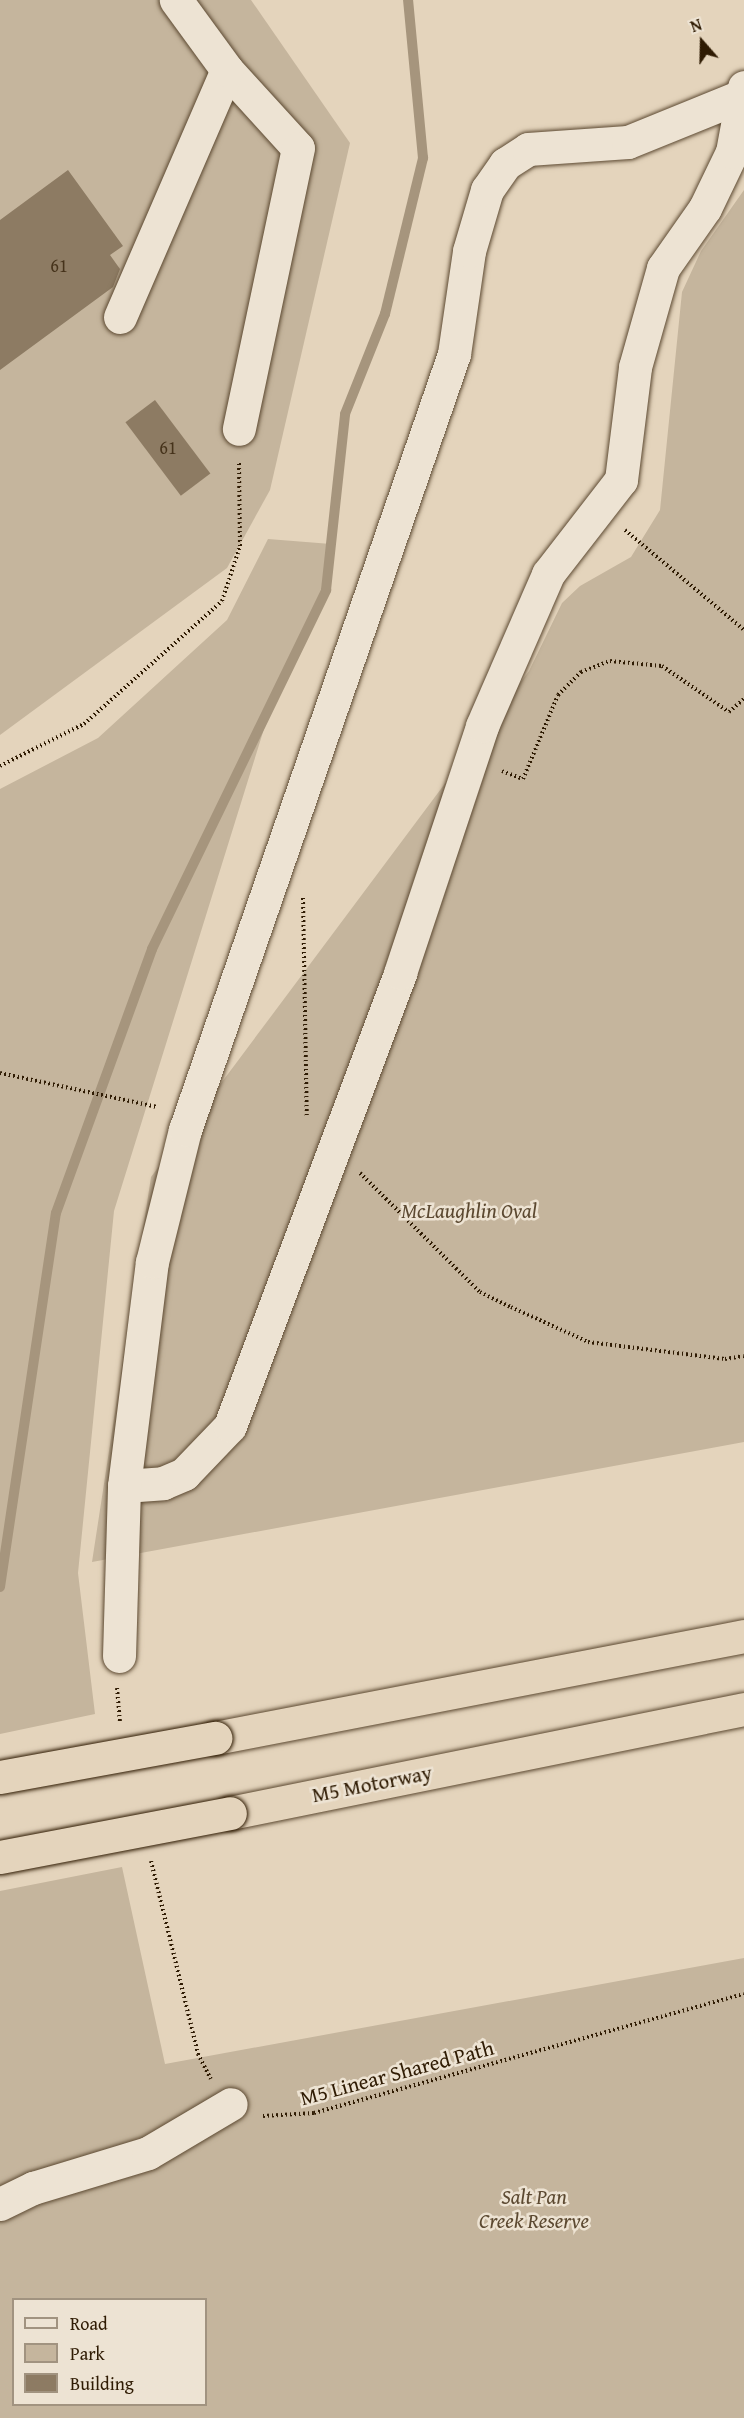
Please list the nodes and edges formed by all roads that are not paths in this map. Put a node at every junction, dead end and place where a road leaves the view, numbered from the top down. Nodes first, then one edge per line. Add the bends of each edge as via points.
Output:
1 (176, 0) edge
2 (227, 70) junction
3 (742, 92) edge
4 (120, 317) dead end
5 (239, 429) road end
6 (124, 1486) junction
7 (744, 1636) edge
8 (119, 1656) road end
9 (744, 1708) edge
10 (0, 1777) edge
11 (0, 1857) edge
12 (231, 2104) road end
13 (0, 2204) edge

1 - 2 lane
2 - 4 lane
2 - 5 lane via 298,148
3 - 6 lane via 732,152 705,208 663,268 635,367 621,480 548,574 468,760 400,973 230,1426 184,1474 163,1483
3 - 6 lane via 628,142 528,149 505,164 487,190 469,251 454,354 185,1130 152,1262
6 - 8 lane
7 - 10 highway, bridge
9 - 11 highway, M5 Motorway, bridge
12 - 13 lane via 148,2153 33,2188

